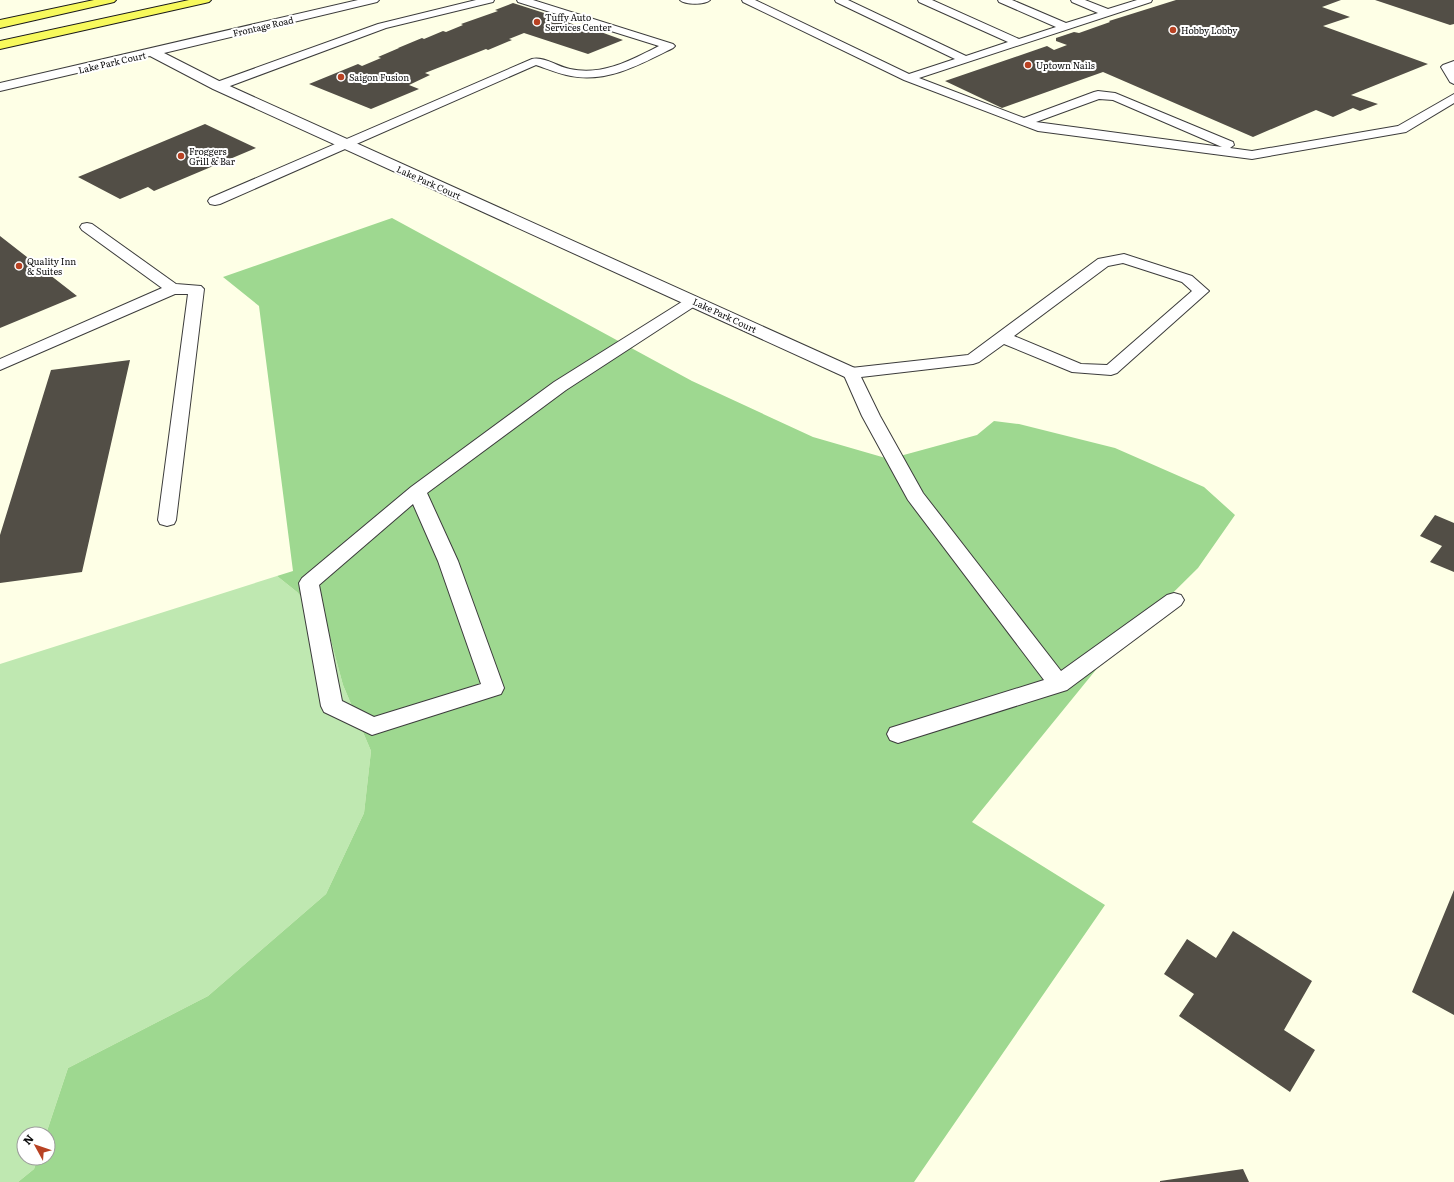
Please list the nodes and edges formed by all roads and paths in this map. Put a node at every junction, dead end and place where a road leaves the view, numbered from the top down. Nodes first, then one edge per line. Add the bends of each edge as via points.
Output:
1 (110, 0) edge
2 (205, 0) edge
3 (373, 0) edge
4 (489, 0) edge
5 (522, 0) edge
6 (685, 0) edge
7 (705, 0) edge
8 (747, 0) edge
9 (840, 0) edge
10 (923, 0) edge
11 (1003, 0) edge
12 (1076, 0) edge
13 (1147, 0) edge
14 (1108, 13) junction
15 (0, 24) edge
16 (1066, 27) junction
17 (1019, 43) junction
18 (0, 45) edge
19 (153, 52) junction
20 (965, 60) junction
21 (1454, 64) edge
22 (908, 78) junction
23 (1454, 80) edge
24 (218, 86) junction
25 (0, 87) edge
26 (1454, 98) edge
27 (1024, 122) junction
28 (344, 144) junction
29 (1252, 155) junction
30 (215, 201) dead end
31 (87, 227) dead end
32 (172, 289) junction
33 (693, 301) junction
34 (1002, 337) junction
35 (0, 365) edge
36 (851, 373) junction
37 (417, 491) junction
38 (167, 520) dead end
39 (1174, 600) dead end
40 (1059, 684) junction
41 (898, 734) dead end

1 - 15 main road
2 - 18 main road
3 - 19 street, Frontage Road
4 - 24 lane via 382,26
5 - 28 lane via 669,46 617,70 596,74 572,73 536,61
6 - 7 lane
8 - 22 lane
9 - 20 lane
10 - 17 lane
11 - 16 lane
12 - 14 lane
13 - 14 lane
14 - 16 lane
16 - 17 lane
17 - 20 lane
19 - 24 street, Lake Park Court
19 - 25 street, Lake Park Court
20 - 22 lane
21 - 23 lane via 1447,67
22 - 27 lane
24 - 28 street, Lake Park Court
26 - 29 lane via 1402,129
27 - 29 lane via 1038,127
27 - 29 lane via 1098,95 1115,97
28 - 30 lane
28 - 33 street, Lake Park Court
31 - 32 lane
32 - 35 lane
32 - 38 lane via 196,289
33 - 36 street, Lake Park Court
33 - 37 lane via 560,386
34 - 34 lane via 1103,262 1124,258 1186,279 1201,291 1111,370 1078,369
34 - 36 lane via 973,359
36 - 40 lane via 871,416 916,496
37 - 37 lane via 309,583 332,706 372,726 493,688 448,561
39 - 40 lane
40 - 41 lane

